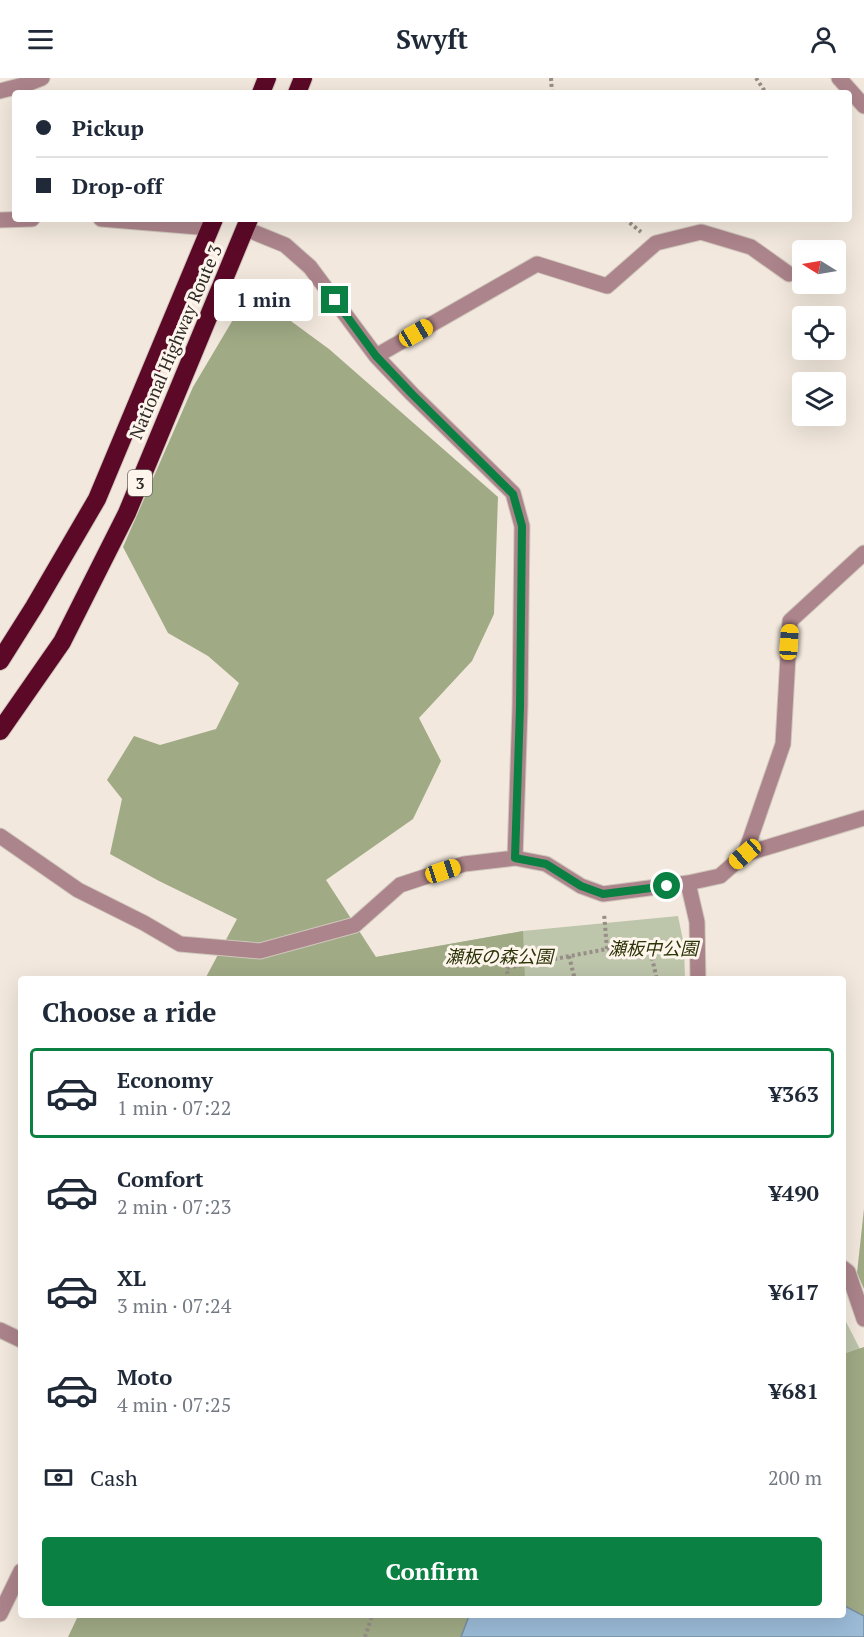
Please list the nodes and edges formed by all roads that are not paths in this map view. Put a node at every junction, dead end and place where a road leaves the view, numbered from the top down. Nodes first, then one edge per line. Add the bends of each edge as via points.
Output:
1 (42, 78) edge
2 (839, 78) edge
3 (850, 90) edge
4 (0, 91) edge
5 (852, 93) edge
6 (864, 106) edge
7 (168, 222) edge
8 (212, 224) edge
9 (247, 224) edge
10 (789, 274) dead end
11 (376, 356) junction
12 (864, 553) edge
13 (0, 662) edge
14 (0, 731) edge
15 (864, 818) edge
16 (0, 836) edge
17 (745, 854) junction
18 (515, 858) junction
19 (688, 883) junction
20 (698, 976) edge
21 (846, 1270) edge
22 (864, 1318) edge
23 (0, 1330) edge
24 (18, 1339) edge
25 (18, 1577) edge
26 (0, 1614) edge

1 - 4 street
2 - 3 street
5 - 6 street
7 - 8 street
8 - 13 highway, National Highway Route 3 / 3 via 97,499
9 - 11 street via 285,245 310,267
9 - 14 highway, National Highway Route 3 / 3 via 127,513 62,642
10 - 11 street via 751,247 701,232 656,243 608,286 537,264
11 - 18 street via 513,494 522,526
12 - 17 street via 790,621 783,744
15 - 17 street
16 - 18 street via 78,890 180,944 260,951 355,925 400,885 464,864
17 - 19 street via 720,876
18 - 19 street via 546,864 581,886 603,894
19 - 20 street via 697,922
21 - 22 street
23 - 24 street
25 - 26 street

